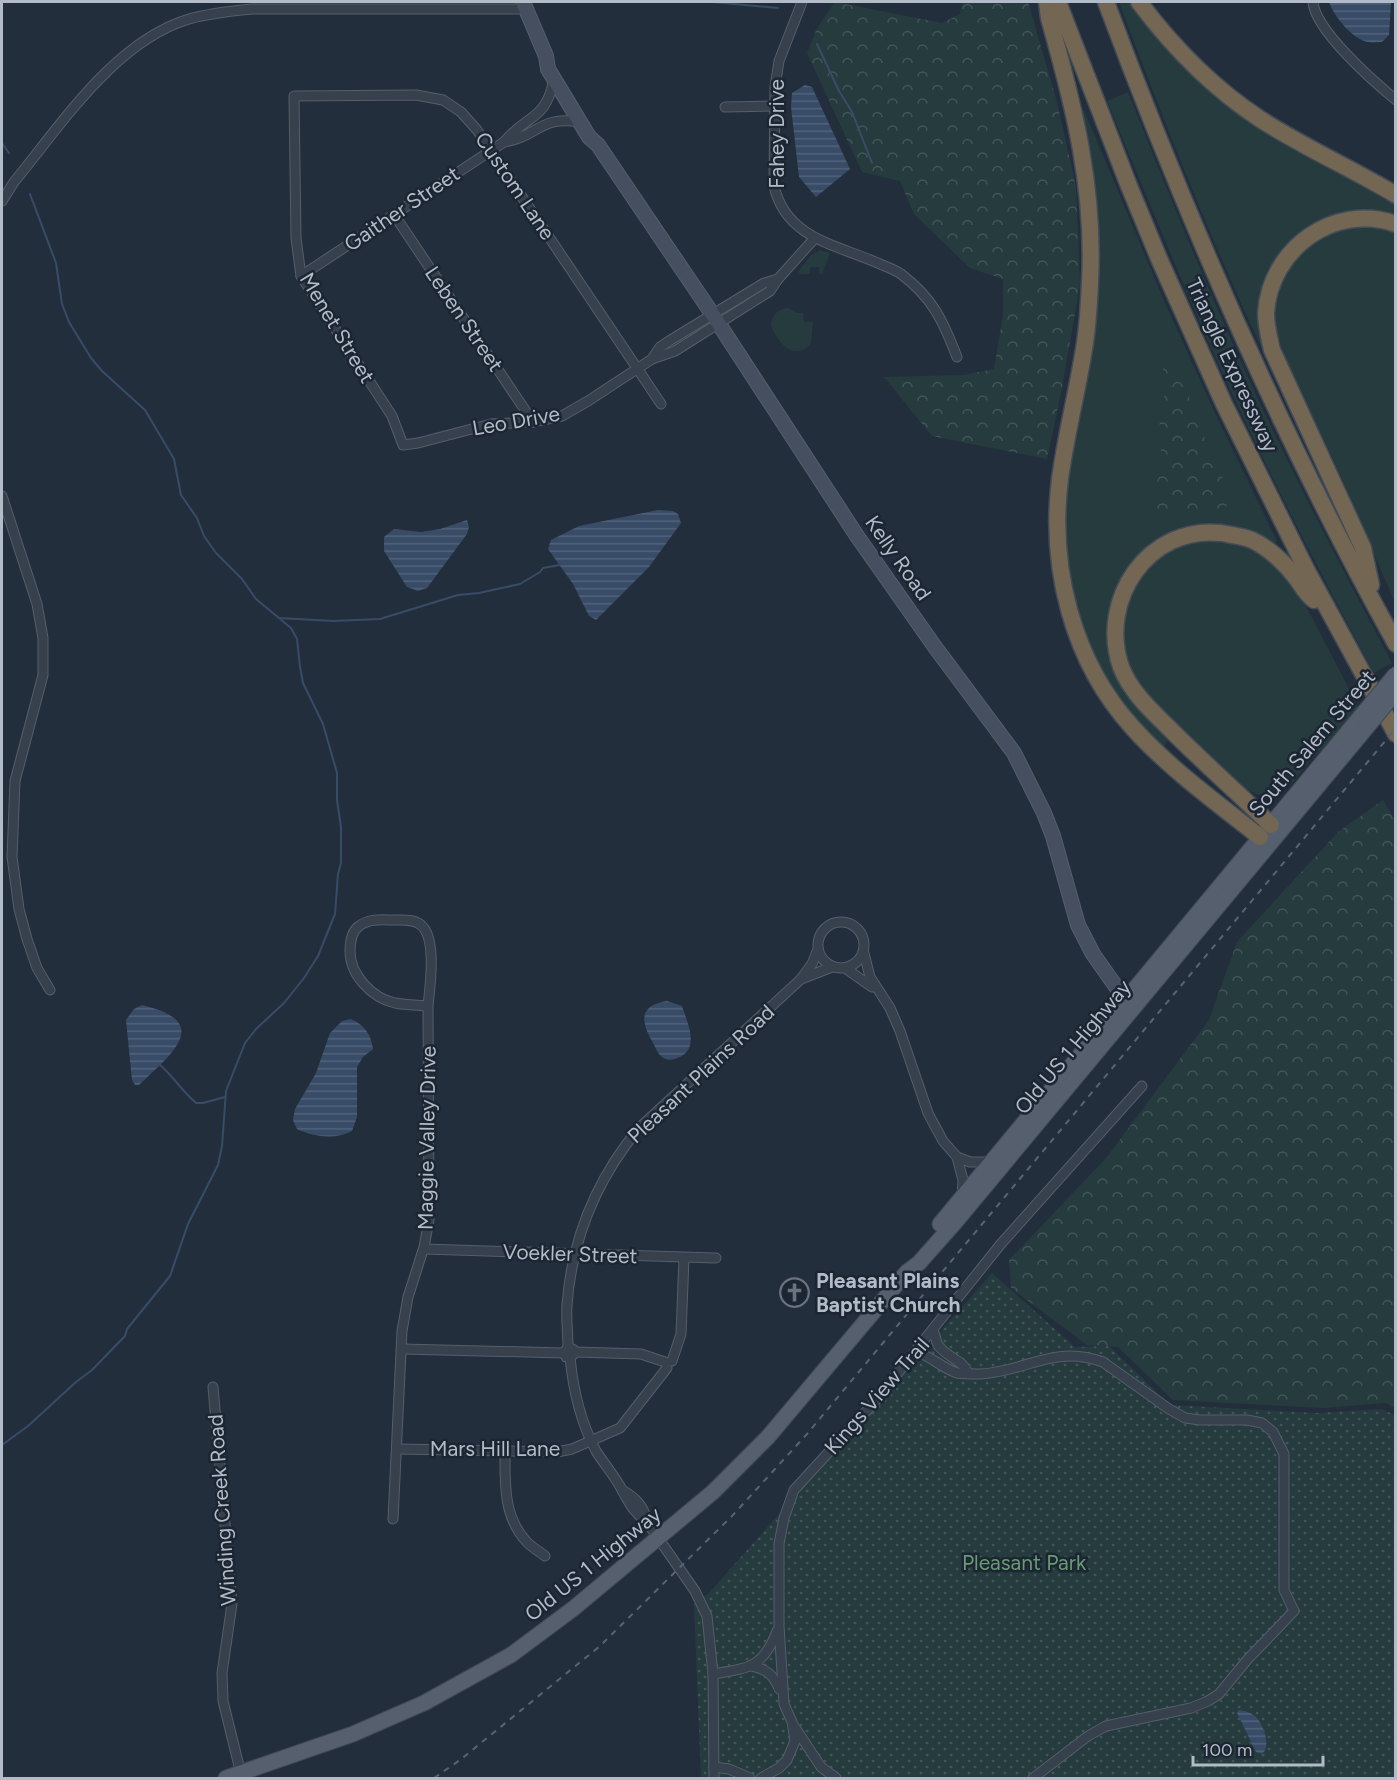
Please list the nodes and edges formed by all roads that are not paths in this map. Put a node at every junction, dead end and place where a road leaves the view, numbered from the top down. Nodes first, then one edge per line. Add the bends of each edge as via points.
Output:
1 (802, 2) edge
2 (1047, 2) edge
3 (1058, 2) edge
4 (1106, 2) edge
5 (1139, 2) edge
6 (1313, 2) edge
7 (524, 5) edge
8 (546, 56) junction
9 (554, 79) junction
10 (294, 96) joint
11 (1395, 100) edge
12 (774, 106) junction
13 (725, 107) dead end
14 (579, 122) junction
15 (504, 142) junction
16 (598, 145) junction
17 (490, 150) junction
18 (1395, 195) edge
19 (2, 201) edge
20 (395, 216) junction
21 (1395, 224) edge
22 (814, 238) junction
23 (301, 276) junction
24 (716, 319) junction
25 (957, 357) dead end
26 (637, 368) junction
27 (661, 404) dead end
28 (533, 422) junction
29 (403, 445) joint
30 (2, 496) edge
31 (1376, 607) junction
32 (1331, 614) junction
33 (1395, 644) edge
34 (1395, 674) edge
35 (1395, 692) edge
36 (1364, 721) junction
37 (1395, 734) edge
38 (1270, 835) junction
39 (818, 949) junction
40 (864, 952) junction
41 (832, 967) junction
42 (845, 968) junction
43 (801, 979) junction
44 (50, 990) dead end
45 (876, 990) junction
46 (1129, 1005) junction
47 (428, 1006) junction
48 (1142, 1086) dead end
49 (957, 1157) junction
50 (991, 1162) junction
51 (962, 1196) junction
52 (424, 1249) junction
53 (576, 1255) junction
54 (684, 1258) junction
55 (716, 1258) dead end
56 (907, 1272) junction
57 (933, 1330) junction
58 (402, 1349) junction
59 (569, 1352) junction
60 (916, 1352) junction
61 (668, 1364) junction
62 (968, 1373) junction
63 (213, 1387) dead end
64 (591, 1441) junction
65 (398, 1449) junction
66 (506, 1451) junction
67 (393, 1519) dead end
68 (658, 1538) junction
69 (545, 1556) dead end
70 (779, 1626) junction
71 (752, 1666) junction
72 (713, 1674) junction
73 (783, 1697) junction
74 (793, 1724) junction
75 (714, 1767) junction
76 (233, 1776) edge
77 (714, 1779) edge
78 (750, 1779) edge
79 (761, 1779) edge
80 (836, 1779) edge
81 (1033, 1779) edge

1 - 12 street, Fahey Drive via 779,61
2 - 38 highway via 1081,140 1091,228 1084,349 1058,506 1060,572 1068,611 1094,672 1133,728 1155,750
3 - 32 highway, Triangle Expressway via 1187,323 1265,488
4 - 31 highway, Triangle Expressway via 1218,280 1320,498
5 - 18 highway via 1178,49 1259,119
6 - 11 street via 1321,22 1344,52
7 - 8 street, Kelly Road
7 - 19 street via 252,9 188,19 145,39 108,70
8 - 9 street, Kelly Road
8 - 16 street, Kelly Road
9 - 14 street, Kelly Road
9 - 15 street, Gaither Street via 545,107
10 - 17 street, Custom Lane via 416,95 443,100 461,112
10 - 23 street, Menet Street via 296,238
12 - 13 street
12 - 22 street, Fahey Drive via 777,200 797,226
14 - 15 street, Gaither Street via 552,122 517,140
14 - 16 street, Kelly Road
15 - 17 street, Gaither Street
16 - 24 street, Kelly Road
17 - 20 street, Gaither Street
17 - 26 street, Custom Lane
20 - 23 street, Gaither Street
20 - 28 street, Leben Street
21 - 31 highway via 1375,219 1344,220 1301,241 1277,274 1266,312 1272,350 1363,548
22 - 24 street, Leo Drive via 770,291
22 - 25 street, Fahey Drive via 899,273 925,295 942,318
23 - 29 street, Menet Street via 392,416
24 - 26 street, Leo Drive via 675,351
24 - 46 street, Kelly Road via 857,537 1014,753 1053,836 1078,925
26 - 27 street, Custom Lane
26 - 28 street, Leo Drive via 562,416
28 - 29 street, Leo Drive via 491,424
30 - 44 street via 37,604 43,638 43,675 15,781 12,857 22,919 37,968
31 - 33 highway, Triangle Expressway
32 - 37 highway, Triangle Expressway
32 - 38 highway via 1309,596 1268,550 1252,540 1212,532 1172,541 1154,552 1126,585 1118,605 1117,650 1133,689
34 - 36 main road, South Salem Street, bridge
35 - 36 main road, South Salem Street, bridge
36 - 38 main road, South Salem Street
38 - 46 main road, Old US 1 Highway
39 - 40 street via 820,934 839,922 854,925 860,931
39 - 41 street
39 - 43 street, Pleasant Plains Road
40 - 42 street via 854,965
40 - 45 street
41 - 42 street
41 - 43 street, Pleasant Plains Road
42 - 45 street
43 - 53 street, Pleasant Plains Road via 618,1153 585,1217
45 - 49 street via 900,1031 931,1120
46 - 50 main road, Old US 1 Highway
46 - 56 main road, Old US 1 Highway via 957,1220
47 - 47 street, Maggie Valley Drive via 428,932 407,920 372,920 359,925 350,946 352,967 359,978 394,1003
47 - 52 street, Maggie Valley Drive via 430,1196
48 - 57 street, Kings View Trail via 1000,1245
49 - 50 street via 970,1162
49 - 51 street via 963,1180
50 - 51 main road, Old US 1 Highway
51 - 56 main road, Old US 1 Highway via 913,1258
52 - 53 street, Voekler Street
52 - 58 street, Maggie Valley Drive via 408,1297
53 - 54 street, Voekler Street
53 - 59 street, Pleasant Plains Road via 567,1307
54 - 55 street, Voekler Street
54 - 61 street, Mars Hill Lane via 681,1334
56 - 68 main road, Old US 1 Highway via 768,1437 713,1492
57 - 60 street, Kings View Trail
57 - 62 street via 938,1344 966,1366
58 - 59 street
58 - 65 street, Maggie Valley Drive
59 - 61 street via 641,1354
59 - 64 street, Pleasant Plains Road via 579,1405
60 - 62 street via 959,1373
60 - 70 street, Kings View Trail via 794,1490 779,1544
61 - 64 street, Mars Hill Lane via 620,1428
62 - 81 street via 992,1373 1055,1356 1092,1358 1185,1418 1262,1423 1273,1432 1284,1454 1284,1590 1294,1611 1219,1694 1191,1708 1106,1726
63 - 76 street, Winding Creek Road via 232,1604 222,1673
64 - 66 street, Mars Hill Lane via 557,1452
64 - 68 street, Pleasant Plains Road via 622,1490 645,1510 647,1522
65 - 66 street, Mars Hill Lane
65 - 67 street, Maggie Valley Drive
66 - 69 street via 505,1488 510,1513 526,1541
68 - 72 street, Pleasant Plains Road via 695,1591 707,1616
68 - 76 main road, Old US 1 Highway via 511,1655 424,1703 353,1734
70 - 71 street, Kings View Trail via 773,1642
70 - 73 street, Kings View Trail
71 - 72 street
71 - 73 street, Kings View Trail via 764,1669 776,1680
72 - 75 street, Pleasant Plains Road
73 - 74 street, Kings View Trail
74 - 79 street, Kings View Trail via 795,1741 787,1760
74 - 80 street via 822,1767
75 - 77 street, Pleasant Plains Road
75 - 78 street

